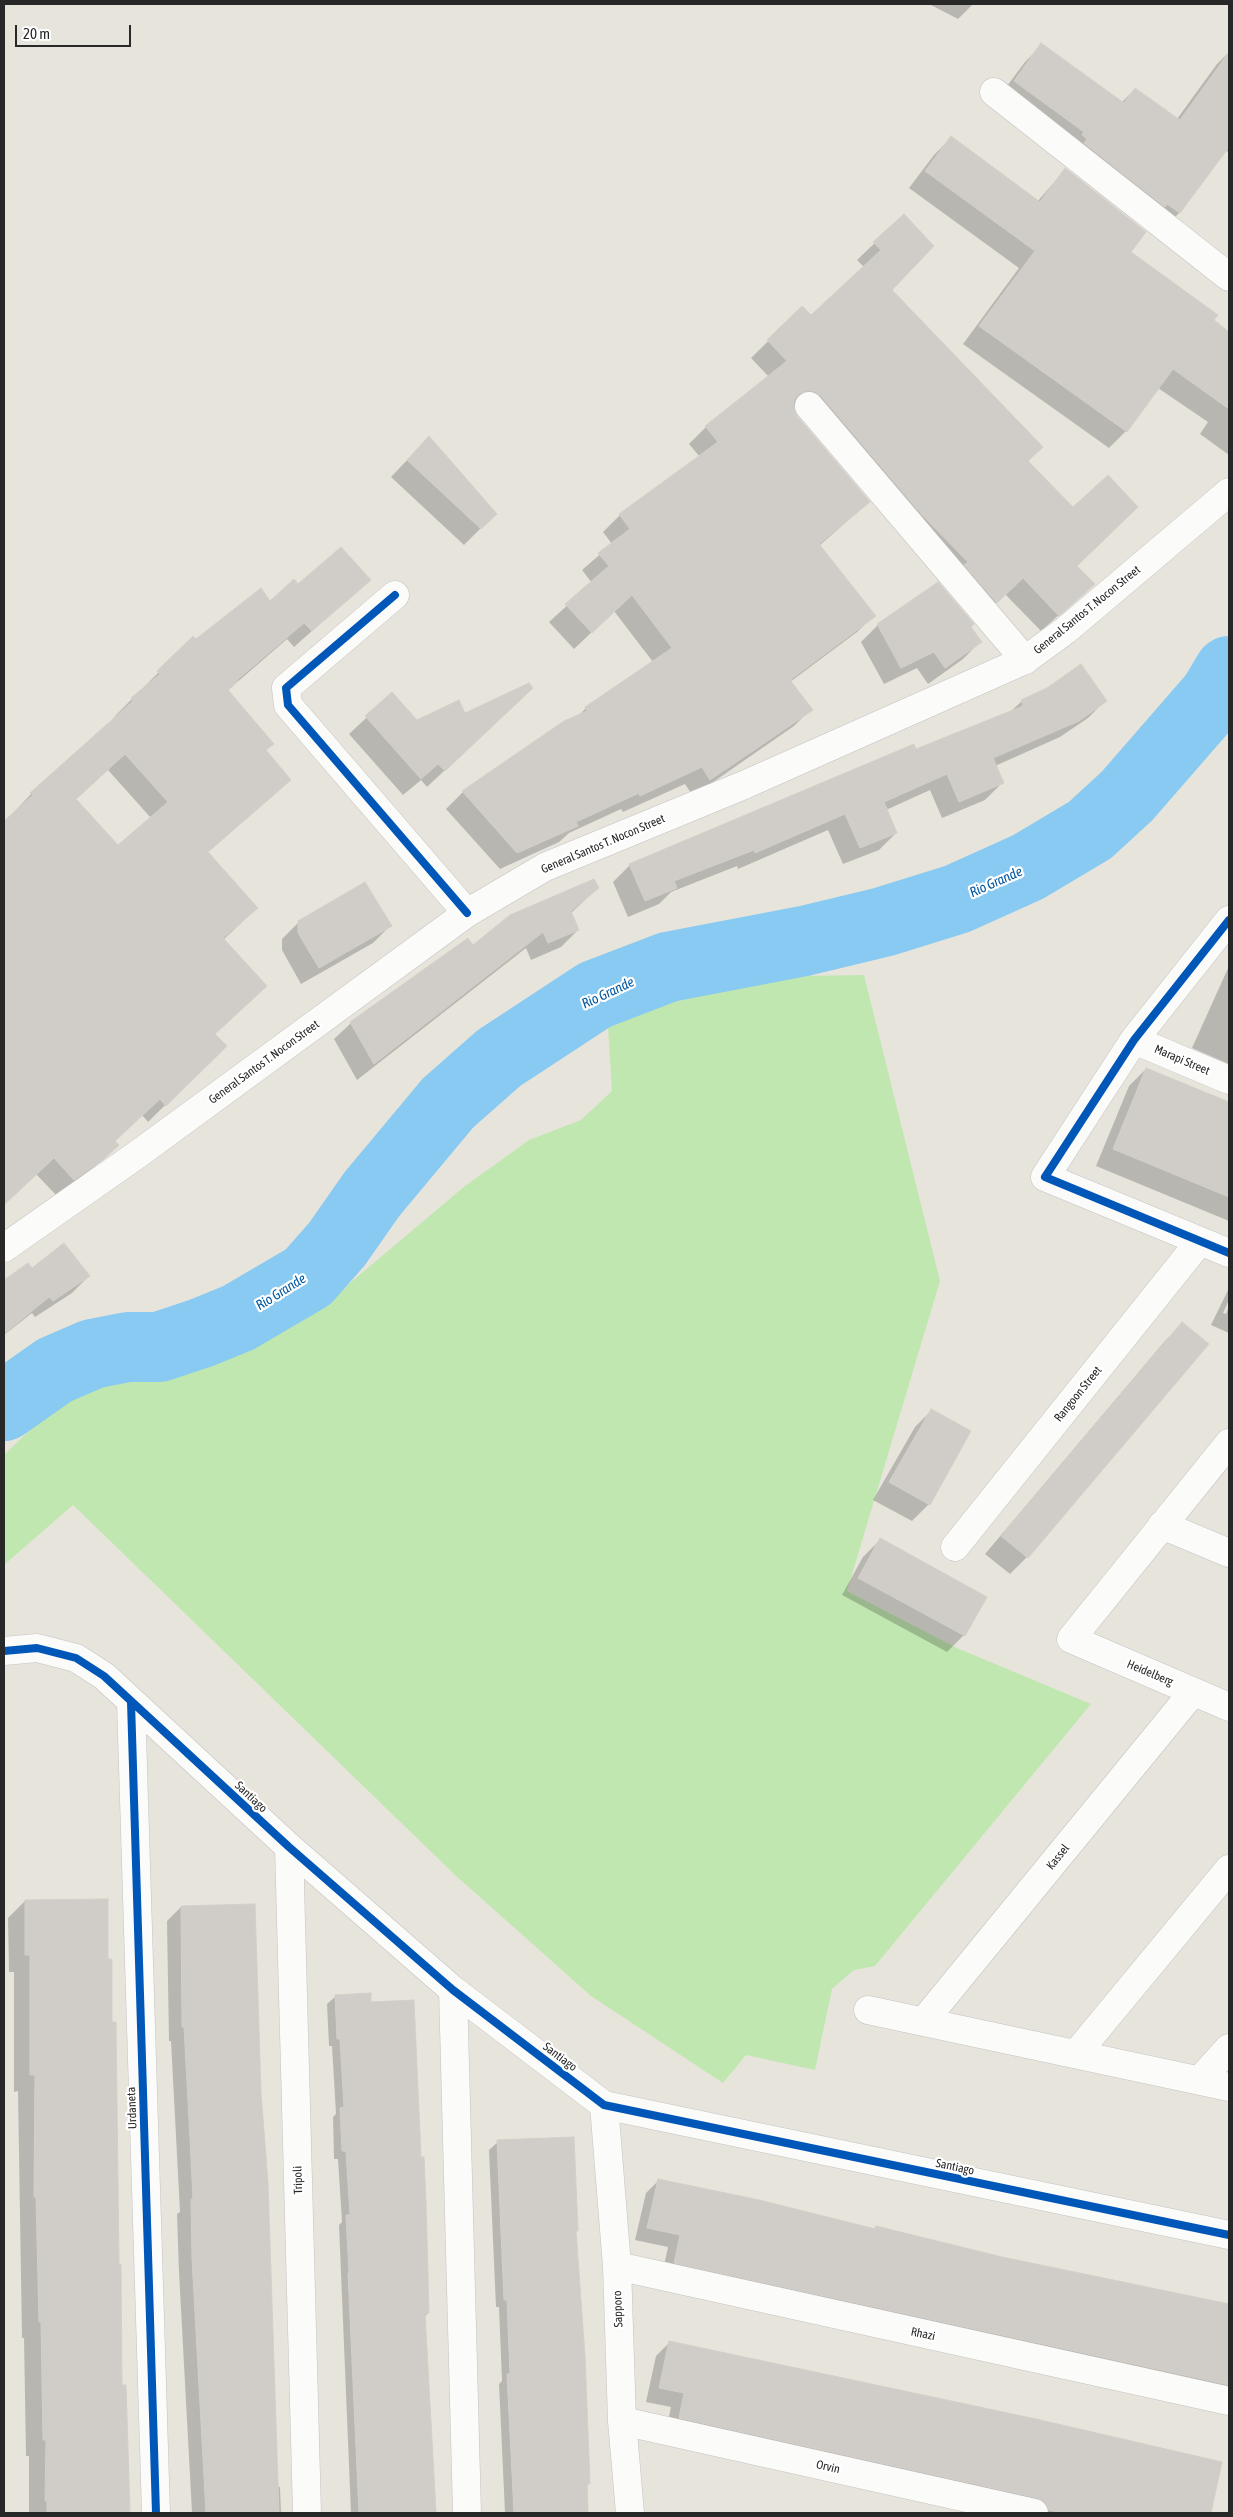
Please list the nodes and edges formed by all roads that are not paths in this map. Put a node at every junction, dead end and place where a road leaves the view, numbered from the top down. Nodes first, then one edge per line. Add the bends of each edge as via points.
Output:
1 (994, 92) dead end
2 (1229, 276) edge
3 (809, 406) dead end
4 (1229, 492) edge
5 (395, 595) dead end
6 (1025, 660) junction
7 (467, 913) junction
8 (1229, 920) edge
9 (1134, 1040) junction
10 (1229, 1080) edge
11 (1200, 1242) junction
12 (4, 1248) edge
13 (1229, 1253) edge
14 (1229, 1443) edge
15 (1162, 1525) junction
16 (955, 1548) dead end
17 (1229, 1553) edge
18 (4, 1651) edge
19 (1193, 1692) junction
20 (131, 1702) junction
21 (1229, 1706) edge
22 (289, 1847) junction
23 (1229, 1869) edge
24 (453, 1990) junction
25 (868, 2010) dead end
26 (923, 2022) junction
27 (1229, 2048) edge
28 (1076, 2054) junction
29 (1200, 2080) junction
30 (1229, 2087) edge
31 (604, 2105) junction
32 (1229, 2235) edge
33 (617, 2266) junction
34 (1229, 2401) edge
35 (622, 2421) junction
36 (156, 2513) edge
37 (306, 2513) edge
38 (468, 2513) edge
39 (630, 2513) edge
40 (1034, 2513) edge

1 - 2 street
3 - 6 street
4 - 6 street, General Santos T. Nocon Street via 1066,630
5 - 7 street via 286,688 288,705
6 - 7 street, General Santos T. Nocon Street via 744,785 545,867
7 - 12 street, General Santos T. Nocon Street
8 - 9 street
9 - 10 street, Marapi Street
9 - 11 street via 1045,1177
11 - 13 street
11 - 16 street, Rangoon Street
14 - 15 street
15 - 17 street
15 - 19 street, Heidelberg via 1071,1639
18 - 20 street, Santiago via 37,1648 76,1658 104,1676
19 - 21 street, Heidelberg
19 - 26 street, Kassel
20 - 22 street, Santiago
20 - 36 street, Urdaneta
22 - 24 street, Santiago
22 - 37 street, Tripoli
23 - 28 street
24 - 31 street, Santiago
24 - 38 street
25 - 26 street
26 - 28 street
27 - 29 street
28 - 29 street
29 - 30 street
31 - 32 street, Santiago
31 - 33 street, Sapporo
33 - 34 street, Rhazi
33 - 35 street, Sapporo
35 - 39 street, Sapporo
35 - 40 street, Orvin

